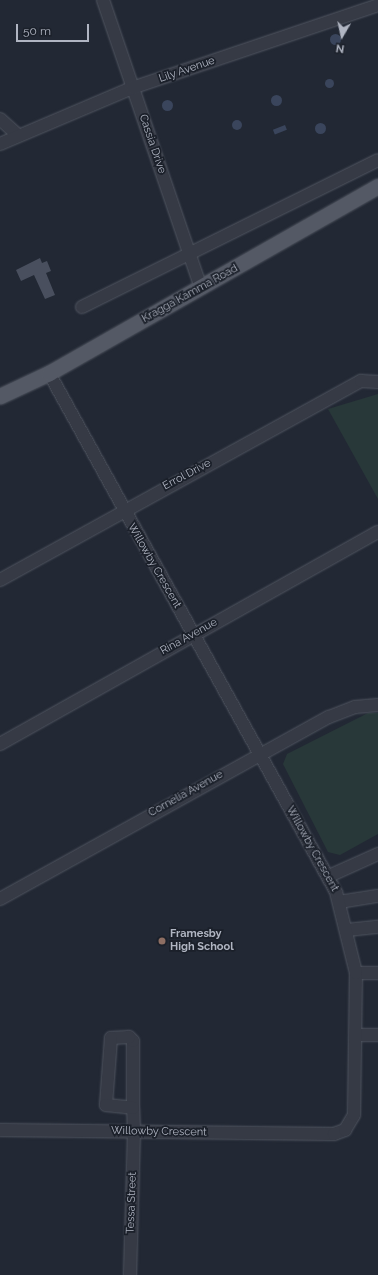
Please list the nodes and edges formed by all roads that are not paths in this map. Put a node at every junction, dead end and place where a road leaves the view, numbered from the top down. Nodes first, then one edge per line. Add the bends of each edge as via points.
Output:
1 (103, 0) edge
2 (378, 5) edge
3 (132, 88) junction
4 (0, 119) edge
5 (18, 135) junction
6 (0, 144) edge
7 (378, 160) edge
8 (378, 186) edge
9 (189, 252) junction
10 (201, 288) junction
11 (82, 307) dead end
12 (49, 373) junction
13 (378, 382) edge
14 (0, 396) edge
15 (123, 510) junction
16 (378, 532) edge
17 (0, 580) edge
18 (194, 635) junction
19 (378, 705) edge
20 (0, 744) edge
21 (258, 754) junction
22 (378, 854) edge
23 (329, 876) junction
24 (378, 896) edge
25 (0, 899) edge
26 (339, 902) junction
27 (378, 926) edge
28 (347, 930) junction
29 (356, 973) junction
30 (378, 973) edge
31 (358, 1035) junction
32 (378, 1035) edge
33 (133, 1108) junction
34 (0, 1130) edge
35 (134, 1132) junction
36 (130, 1275) edge

1 - 3 street, Cassia Drive
2 - 3 street, Lily Avenue
3 - 5 street, Lily Avenue
3 - 9 street, Cassia Drive
4 - 5 street
5 - 6 street, Lily Avenue
7 - 9 street
8 - 10 main road, Kragga Kamma Road
9 - 10 street, Cassia Drive
9 - 11 street
10 - 12 main road, Kragga Kamma Road
12 - 14 main road, Kragga Kamma Road
12 - 15 street, Willowby Crescent
13 - 15 street, Errol Drive via 361,381
15 - 17 street, Errol Drive
15 - 18 street, Willowby Crescent
16 - 18 street, Rina Avenue
18 - 20 street, Rina Avenue
18 - 21 street, Willowby Crescent
19 - 21 street, Cornelia Avenue via 355,707 329,717
21 - 23 street, Willowby Crescent
21 - 25 street, Cornelia Avenue
22 - 23 street
23 - 26 street, Willowby Crescent
24 - 26 street
26 - 28 street, Willowby Crescent
27 - 28 street
28 - 29 street, Willowby Crescent
29 - 30 street
29 - 31 street, Willowby Crescent
31 - 32 street
31 - 35 street, Willowby Crescent via 354,1115 341,1132
33 - 33 street, Tessa Street via 106,1105 111,1038 128,1037 133,1041
33 - 35 street, Tessa Street
34 - 35 street, Willowby Crescent
35 - 36 street, Tessa Street

